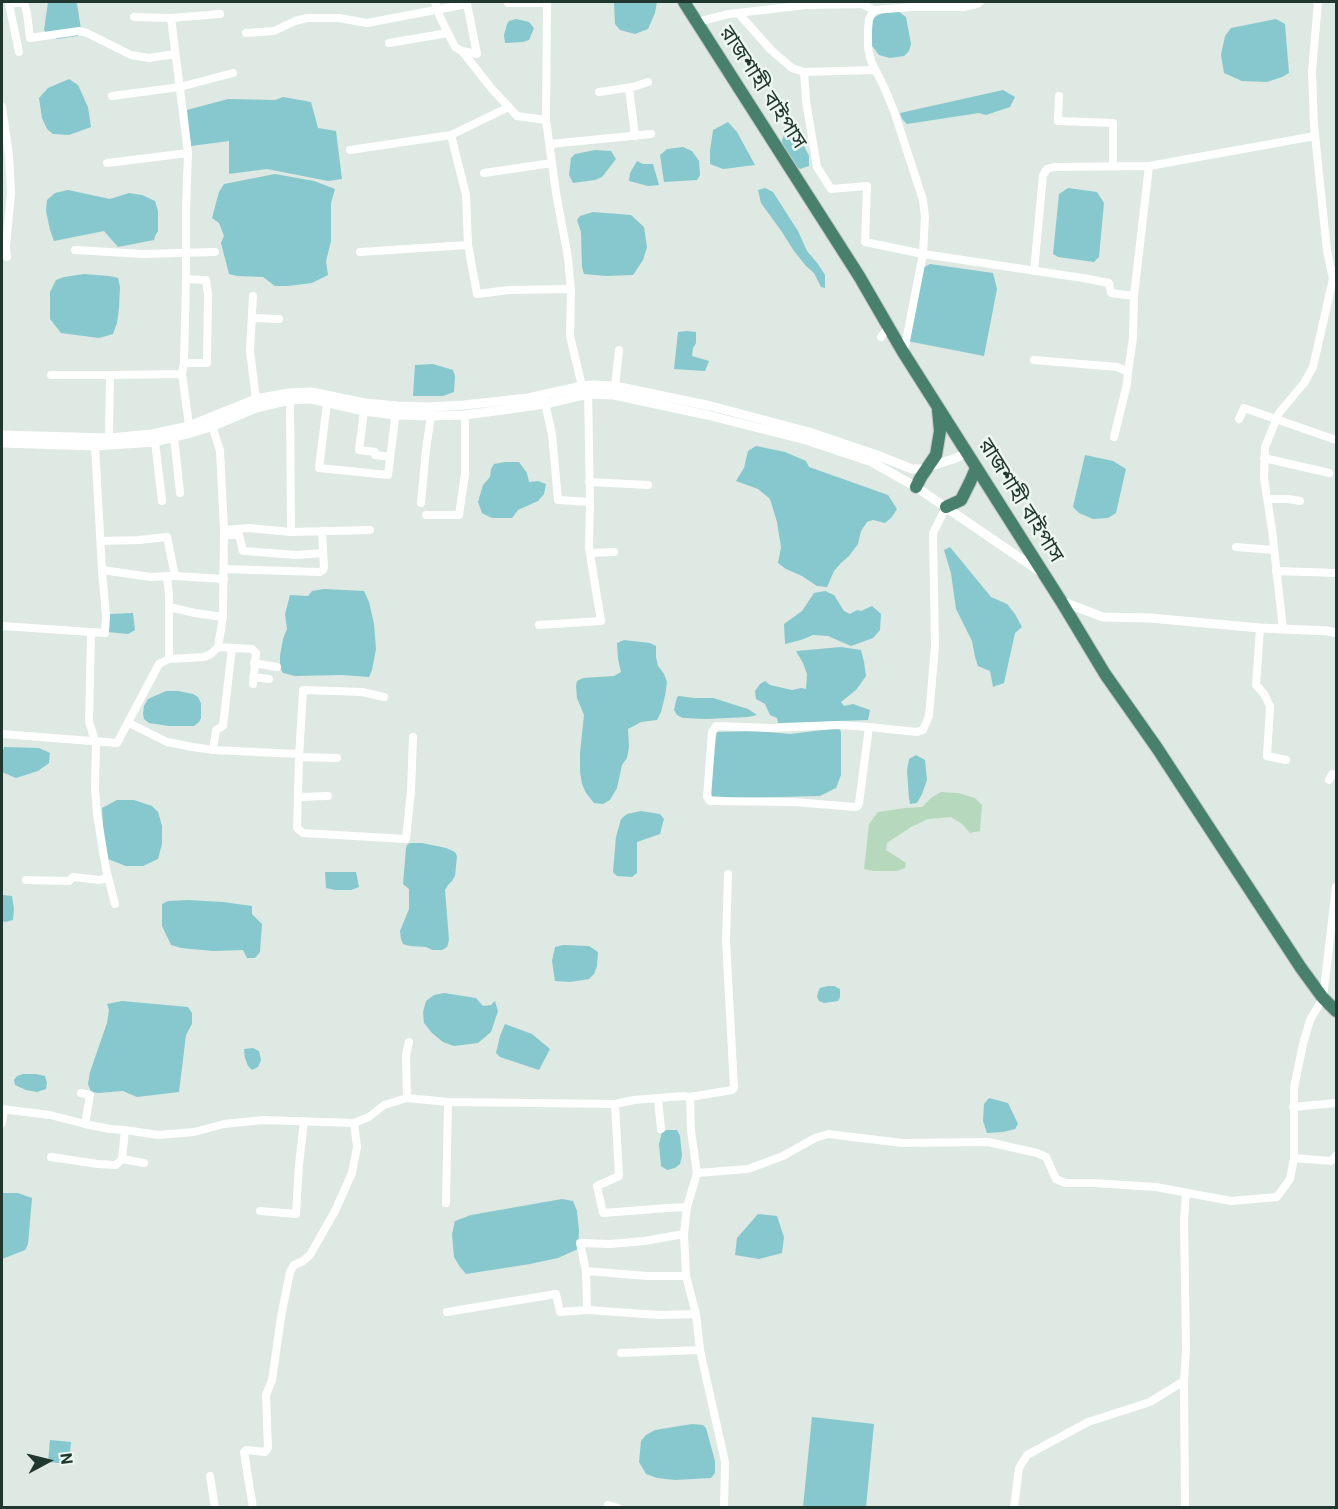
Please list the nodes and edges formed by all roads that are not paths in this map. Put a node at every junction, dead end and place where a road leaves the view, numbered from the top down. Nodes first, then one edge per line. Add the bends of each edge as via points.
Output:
1 (23, 2) edge
2 (684, 2) edge
3 (980, 2) edge
4 (1318, 2) edge
5 (467, 3) edge
6 (507, 3) edge
7 (911, 4) edge
8 (957, 4) edge
9 (437, 6) edge
10 (874, 10) junction
11 (220, 14) dead end
12 (739, 14) junction
13 (134, 17) dead end
14 (171, 18) junction
15 (697, 22) junction
16 (246, 33) dead end
17 (448, 33) junction
18 (389, 43) dead end
19 (462, 51) junction
20 (19, 52) dead end
21 (175, 54) junction
22 (875, 70) junction
23 (804, 72) junction
24 (233, 74) dead end
25 (648, 82) dead end
26 (180, 87) junction
27 (628, 88) junction
28 (599, 92) dead end
29 (112, 96) dead end
30 (1059, 96) dead end
31 (2, 107) edge
32 (509, 107) junction
33 (546, 120) junction
34 (651, 134) dead end
35 (452, 135) junction
36 (635, 136) junction
37 (1315, 136) junction
38 (4, 142) edge
39 (550, 144) junction
40 (350, 150) dead end
41 (188, 153) junction
42 (107, 163) dead end
43 (552, 163) junction
44 (1113, 166) junction
45 (1149, 166) junction
46 (5, 172) edge
47 (484, 173) dead end
48 (468, 244) junction
49 (75, 250) dead end
50 (215, 252) dead end
51 (360, 252) dead end
52 (186, 253) junction
53 (923, 254) junction
54 (7, 257) dead end
55 (1034, 271) junction
56 (186, 279) junction
57 (571, 288) junction
58 (252, 296) dead end
59 (1134, 296) junction
60 (252, 318) junction
61 (279, 319) dead end
62 (619, 350) dead end
63 (903, 352) junction
64 (1034, 360) dead end
65 (184, 363) junction
66 (1128, 372) junction
67 (182, 374) junction
68 (51, 375) dead end
69 (110, 375) junction
70 (615, 386) junction
71 (586, 388) junction
72 (256, 399) junction
73 (290, 400) junction
74 (544, 400) junction
75 (327, 403) junction
76 (936, 403) junction
77 (364, 411) junction
78 (396, 411) junction
79 (465, 415) junction
80 (431, 416) junction
81 (1277, 418) junction
82 (1239, 419) dead end
83 (211, 422) junction
84 (190, 430) junction
85 (2, 435) edge
86 (174, 437) junction
87 (1114, 437) dead end
88 (109, 438) junction
89 (1336, 440) edge
90 (155, 442) junction
91 (2, 443) edge
92 (95, 446) junction
93 (966, 453) junction
94 (390, 457) junction
95 (1264, 458) junction
96 (928, 467) junction
97 (976, 468) junction
98 (1329, 473) dead end
99 (589, 482) junction
100 (648, 485) dead end
101 (916, 486) junction
102 (180, 493) dead end
103 (1268, 500) junction
104 (162, 501) dead end
105 (1300, 501) dead end
106 (590, 502) junction
107 (421, 503) dead end
108 (946, 507) junction
109 (426, 515) dead end
110 (369, 530) dead end
111 (322, 531) junction
112 (291, 532) junction
113 (224, 533) junction
114 (101, 541) junction
115 (1236, 547) dead end
116 (1274, 550) junction
117 (614, 552) dead end
118 (323, 553) junction
119 (590, 553) junction
120 (224, 569) junction
121 (102, 570) junction
122 (1276, 571) junction
123 (1336, 573) edge
124 (1043, 574) junction
125 (171, 576) junction
126 (224, 579) junction
127 (1061, 601) junction
128 (169, 607) junction
129 (223, 617) junction
130 (539, 625) dead end
131 (2, 626) edge
132 (1260, 627) junction
133 (1283, 629) junction
134 (91, 632) junction
135 (1336, 633) edge
136 (218, 647) junction
137 (232, 648) junction
138 (169, 659) junction
139 (254, 663) junction
140 (277, 667) dead end
141 (269, 679) dead end
142 (384, 697) dead end
143 (129, 723) junction
144 (869, 727) junction
145 (2, 734) edge
146 (413, 737) dead end
147 (96, 743) junction
148 (213, 750) junction
149 (299, 755) junction
150 (337, 758) dead end
151 (1286, 760) dead end
152 (1336, 775) edge
153 (1329, 780) dead end
154 (328, 796) dead end
155 (298, 797) junction
156 (728, 874) dead end
157 (108, 877) junction
158 (26, 880) dead end
159 (1336, 887) edge
160 (115, 904) dead end
161 (1323, 998) junction
162 (1336, 1011) edge
163 (409, 1042) dead end
164 (81, 1092) dead end
165 (690, 1097) junction
166 (407, 1098) junction
167 (658, 1099) junction
168 (448, 1102) junction
169 (1336, 1103) edge
170 (615, 1104) junction
171 (1293, 1107) junction
172 (3, 1109) edge
173 (304, 1121) junction
174 (2, 1123) edge
175 (354, 1123) junction
176 (86, 1124) junction
177 (125, 1130) junction
178 (661, 1130) dead end
179 (1336, 1156) edge
180 (51, 1157) dead end
181 (1294, 1158) junction
182 (122, 1159) junction
183 (144, 1163) dead end
184 (697, 1173) junction
185 (1186, 1193) junction
186 (446, 1203) dead end
187 (687, 1207) junction
188 (260, 1210) dead end
189 (684, 1234) junction
190 (586, 1271) junction
191 (687, 1276) junction
192 (587, 1310) junction
193 (447, 1312) dead end
194 (696, 1314) junction
195 (700, 1350) junction
196 (621, 1353) dead end
197 (1184, 1381) junction
198 (210, 1476) dead end
199 (608, 1505) dead end
200 (214, 1508) edge
201 (252, 1508) edge
202 (618, 1508) edge
203 (724, 1508) edge
204 (1014, 1508) edge
205 (1185, 1508) edge

1 - 20 street via 9,4
1 - 21 street via 30,38 79,31 131,55 148,58
2 - 15 highway, রাজশাহী বাইপাস
3 - 8 street via 970,6
4 - 37 street via 1312,71
5 - 9 street
5 - 19 street via 477,54
6 - 33 street via 547,3
7 - 8 street
7 - 10 street
9 - 16 street via 367,23 307,18 274,30
9 - 17 street
10 - 12 street via 862,4 820,5
10 - 22 street via 867,30
11 - 14 street
12 - 15 street
12 - 23 street via 786,64
13 - 14 street
14 - 21 street
15 - 63 highway, রাজশাহী বাইপাস via 853,266 885,332
17 - 18 street
17 - 19 street via 455,47
19 - 32 street
21 - 26 street
22 - 23 street
22 - 53 street via 894,111 923,200
23 - 53 street via 817,167 831,189 867,186 865,242
24 - 26 street
25 - 27 street
26 - 29 street
26 - 41 street
27 - 28 street
27 - 36 street
30 - 44 street via 1058,121 1113,123
31 - 38 street
32 - 33 street via 517,116
32 - 35 street
33 - 39 street
34 - 36 street
35 - 40 street
35 - 48 street via 466,195
36 - 39 street
37 - 45 street
37 - 81 street via 1333,279 1313,367
38 - 46 street via 9,155
39 - 43 street
41 - 42 street
41 - 52 street
43 - 47 street
43 - 57 street
44 - 45 street
44 - 55 street via 1047,169 1043,175
45 - 59 street
46 - 54 street via 11,193
48 - 51 street
48 - 57 street via 477,294
49 - 52 street
50 - 52 street
52 - 56 street
53 - 55 street
53 - 63 street
55 - 59 street via 1109,283 1111,293
56 - 65 street
56 - 65 street via 206,280 207,363
57 - 71 street via 570,336
58 - 60 street
59 - 66 street
60 - 61 street
60 - 72 street via 250,351
62 - 70 street
63 - 76 highway, রাজশাহী বাইপাস
64 - 66 street via 1117,367
65 - 67 street
66 - 87 street
67 - 69 street
67 - 84 street
68 - 69 street
69 - 88 street
70 - 71 street
70 - 96 street via 809,432 912,470
71 - 74 street
71 - 99 street
71 - 101 street via 806,440 872,462
72 - 78 street via 311,392
72 - 83 street
73 - 75 street
73 - 83 street
73 - 112 street
74 - 78 street
74 - 79 street
74 - 106 street via 552,434 558,500
75 - 77 street
75 - 94 street via 319,468 388,475
76 - 93 highway, রাজশাহী বাইপাস
76 - 96 highway via 939,446
77 - 78 street
77 - 94 street via 359,450
78 - 80 street
78 - 94 street
79 - 80 street
79 - 109 street via 465,474 459,515
80 - 107 street
81 - 82 street via 1244,408
81 - 89 street
81 - 95 street
83 - 84 street
83 - 113 street via 220,452
84 - 86 street
84 - 88 street
85 - 88 street
86 - 90 street
86 - 102 street
90 - 92 street
90 - 104 street
91 - 92 street
92 - 114 street
93 - 96 street
93 - 97 highway, রাজশাহী বাইপাস
95 - 98 street
95 - 103 street
96 - 101 highway
97 - 108 highway via 961,501
97 - 124 highway, রাজশাহী বাইপাস
99 - 100 street
99 - 106 street
101 - 108 street
103 - 105 street
103 - 116 street
106 - 119 street
108 - 124 street
108 - 144 street via 933,533 935,646 929,716 923,730 917,732
110 - 111 street
111 - 112 street
111 - 118 street
112 - 113 street via 249,528
113 - 118 street via 239,535 243,551
113 - 120 street
114 - 121 street
114 - 125 street via 167,537
115 - 116 street
116 - 122 street
117 - 119 street
118 - 120 street via 324,567 320,572
119 - 130 street via 601,621
120 - 126 street
121 - 125 street
121 - 134 street via 105,633
122 - 123 street
122 - 133 street
124 - 127 highway, রাজশাহী বাইপাস
125 - 126 street
125 - 128 street
126 - 129 street
127 - 132 street via 1103,616
127 - 161 highway, রাজশাহী বাইপাস via 1105,674
128 - 129 street
128 - 138 street
129 - 136 street
131 - 134 street
132 - 133 street
132 - 151 street via 1256,685 1270,706 1267,756
133 - 135 street
134 - 147 street via 89,722
136 - 137 street
136 - 138 street via 204,657
137 - 139 street via 252,649 256,653
137 - 148 street via 223,726 216,730
138 - 143 street via 159,664
139 - 140 street
139 - 141 street via 253,680
142 - 149 street via 362,692 303,690
143 - 147 street via 117,743
143 - 148 street via 167,742
144 - 144 street via 716,726 712,732 708,797 710,801 858,806
145 - 147 street
146 - 155 street via 406,839 303,833 297,828
147 - 157 street via 97,814
148 - 149 street
149 - 150 street
149 - 155 street
152 - 153 street via 1332,774
154 - 155 street
156 - 165 street via 726,941 734,1088
157 - 158 street
157 - 160 street
159 - 161 street
161 - 162 highway, রাজশাহী বাইপাস
161 - 171 street via 1310,1020 1303,1044
163 - 166 street
164 - 176 street via 90,1095
165 - 167 street
165 - 184 street
166 - 168 street
166 - 175 street via 384,1105
167 - 170 street
167 - 178 street
168 - 170 street
168 - 186 street
169 - 171 street
170 - 187 street via 619,1176 597,1186 603,1214
171 - 181 street
172 - 174 street
172 - 176 street
173 - 175 street
173 - 177 street via 263,1120 158,1135
173 - 188 street via 296,1214
175 - 201 street via 357,1147 352,1173 309,1256 290,1272 272,1380 266,1395 268,1448 264,1452 244,1452
176 - 177 street
177 - 182 street
179 - 181 street via 1331,1161
180 - 182 street via 116,1165
181 - 185 street via 1290,1179 1277,1197 1231,1201
182 - 183 street
184 - 185 street via 748,1168 828,1134 902,1143 988,1142 1046,1157 1056,1179 1065,1183 1156,1187
184 - 187 street
185 - 197 street
187 - 189 street
189 - 190 street via 610,1244 580,1243
189 - 191 street
190 - 191 street
190 - 192 street
191 - 194 street
192 - 193 street via 560,1312 556,1294
192 - 194 street
194 - 195 street
195 - 196 street
195 - 203 street via 725,1462
197 - 204 street via 1150,1402 1088,1422 1027,1455 1019,1468
197 - 205 street
198 - 200 street
199 - 202 street

